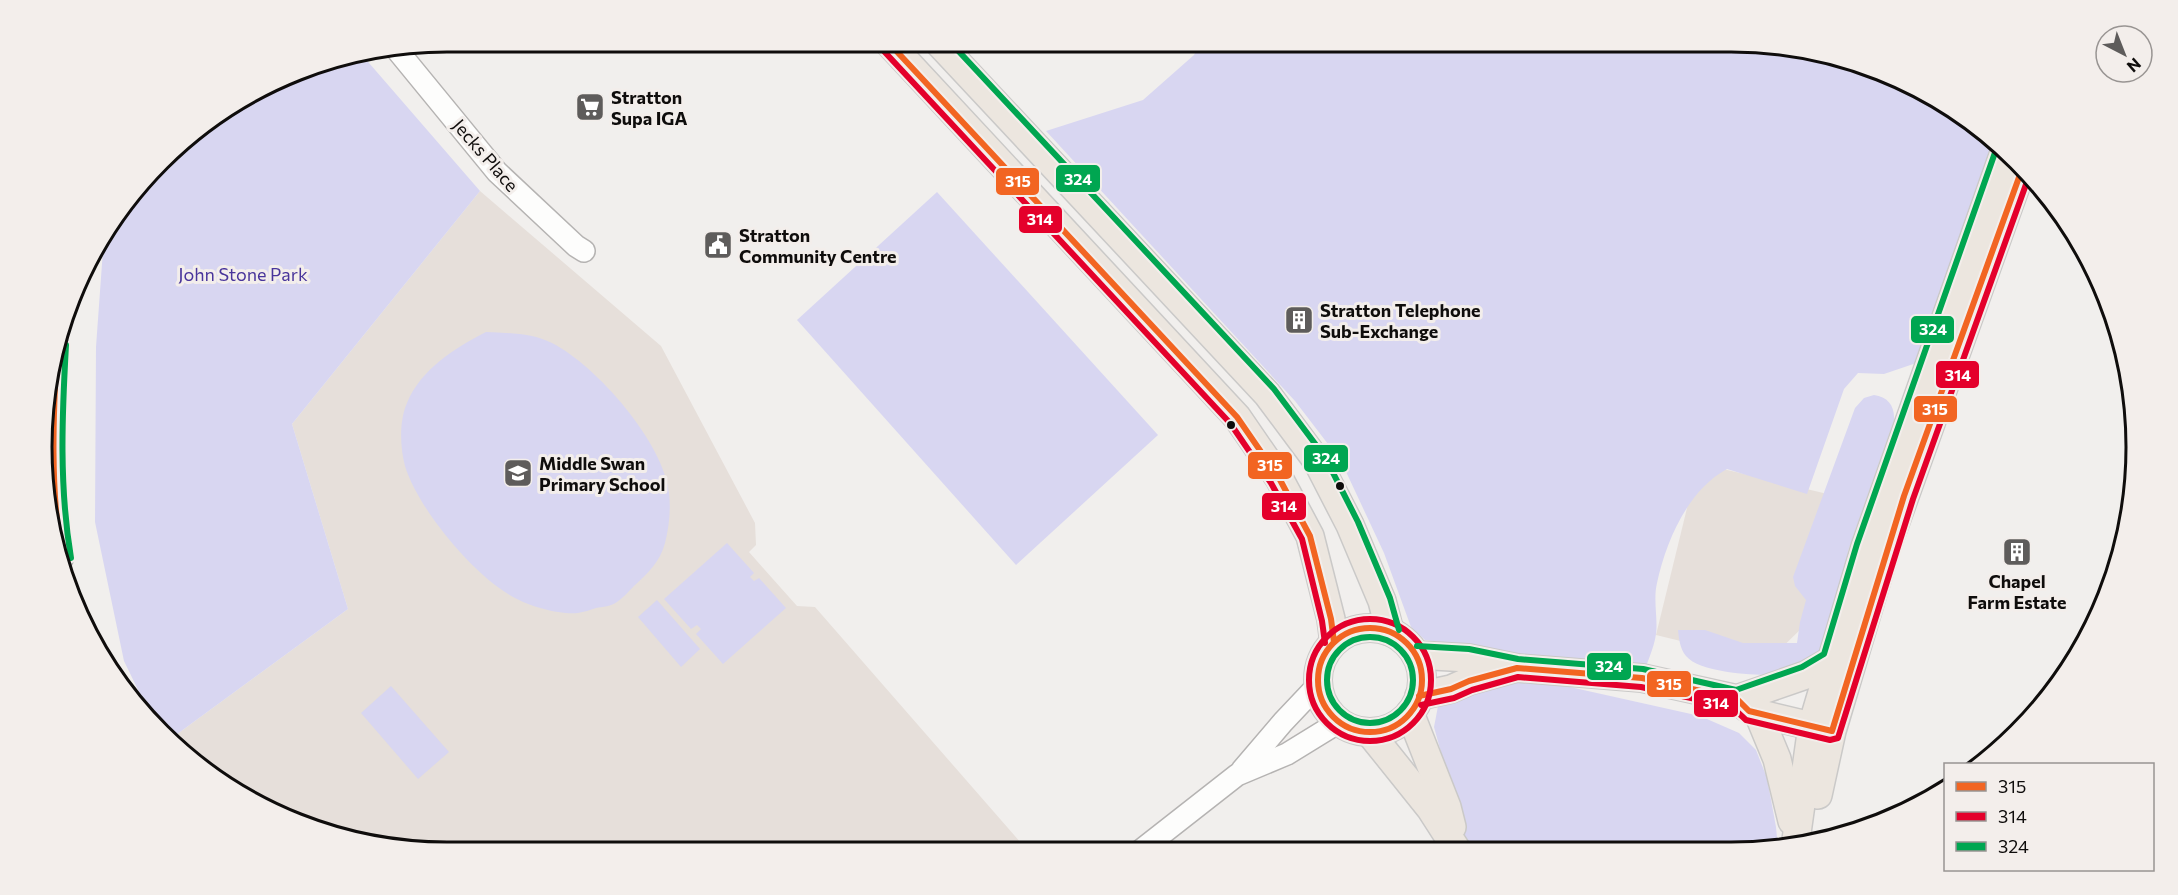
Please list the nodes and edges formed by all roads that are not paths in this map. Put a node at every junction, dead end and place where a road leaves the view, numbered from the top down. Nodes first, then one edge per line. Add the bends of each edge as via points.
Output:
1 (897, 52) edge
2 (947, 52) edge
3 (400, 55) edge
4 (2001, 160) edge
5 (2019, 178) edge
6 (585, 251) dead end
7 (53, 418) edge
8 (54, 483) edge
9 (1390, 632) junction
10 (1334, 642) junction
11 (1416, 654) junction
12 (1832, 660) junction
13 (1517, 668) junction
14 (1318, 685) junction
15 (1750, 702) junction
16 (1415, 704) junction
17 (1824, 721) junction
18 (1339, 722) junction
19 (1369, 732) junction
20 (1238, 775) junction
21 (1799, 836) edge
22 (1803, 836) edge
23 (1152, 842) edge
24 (1452, 842) edge
25 (1455, 842) edge

1 - 10 main road via 1237,417 1279,478 1310,536
2 - 9 main road via 1267,394 1317,461 1350,525 1382,601
3 - 6 street, Jecks Place via 496,172
4 - 12 main road via 1865,547
5 - 17 main road via 1904,496 1862,628
7 - 8 street
9 - 10 main road via 1371,628 1351,631
9 - 11 main road
10 - 14 main road via 1319,669
11 - 13 main road via 1468,658
11 - 16 main road via 1421,675
12 - 15 main road via 1806,675 1777,684
12 - 17 main road
13 - 15 main road via 1642,678
13 - 16 main road via 1469,681
14 - 18 main road via 1329,712
14 - 20 street
15 - 17 main road
15 - 21 main road via 1777,759
16 - 19 main road via 1398,723
16 - 25 main road
17 - 22 main road via 1819,790
18 - 19 main road
18 - 20 street via 1287,754
19 - 24 main road
20 - 23 street

